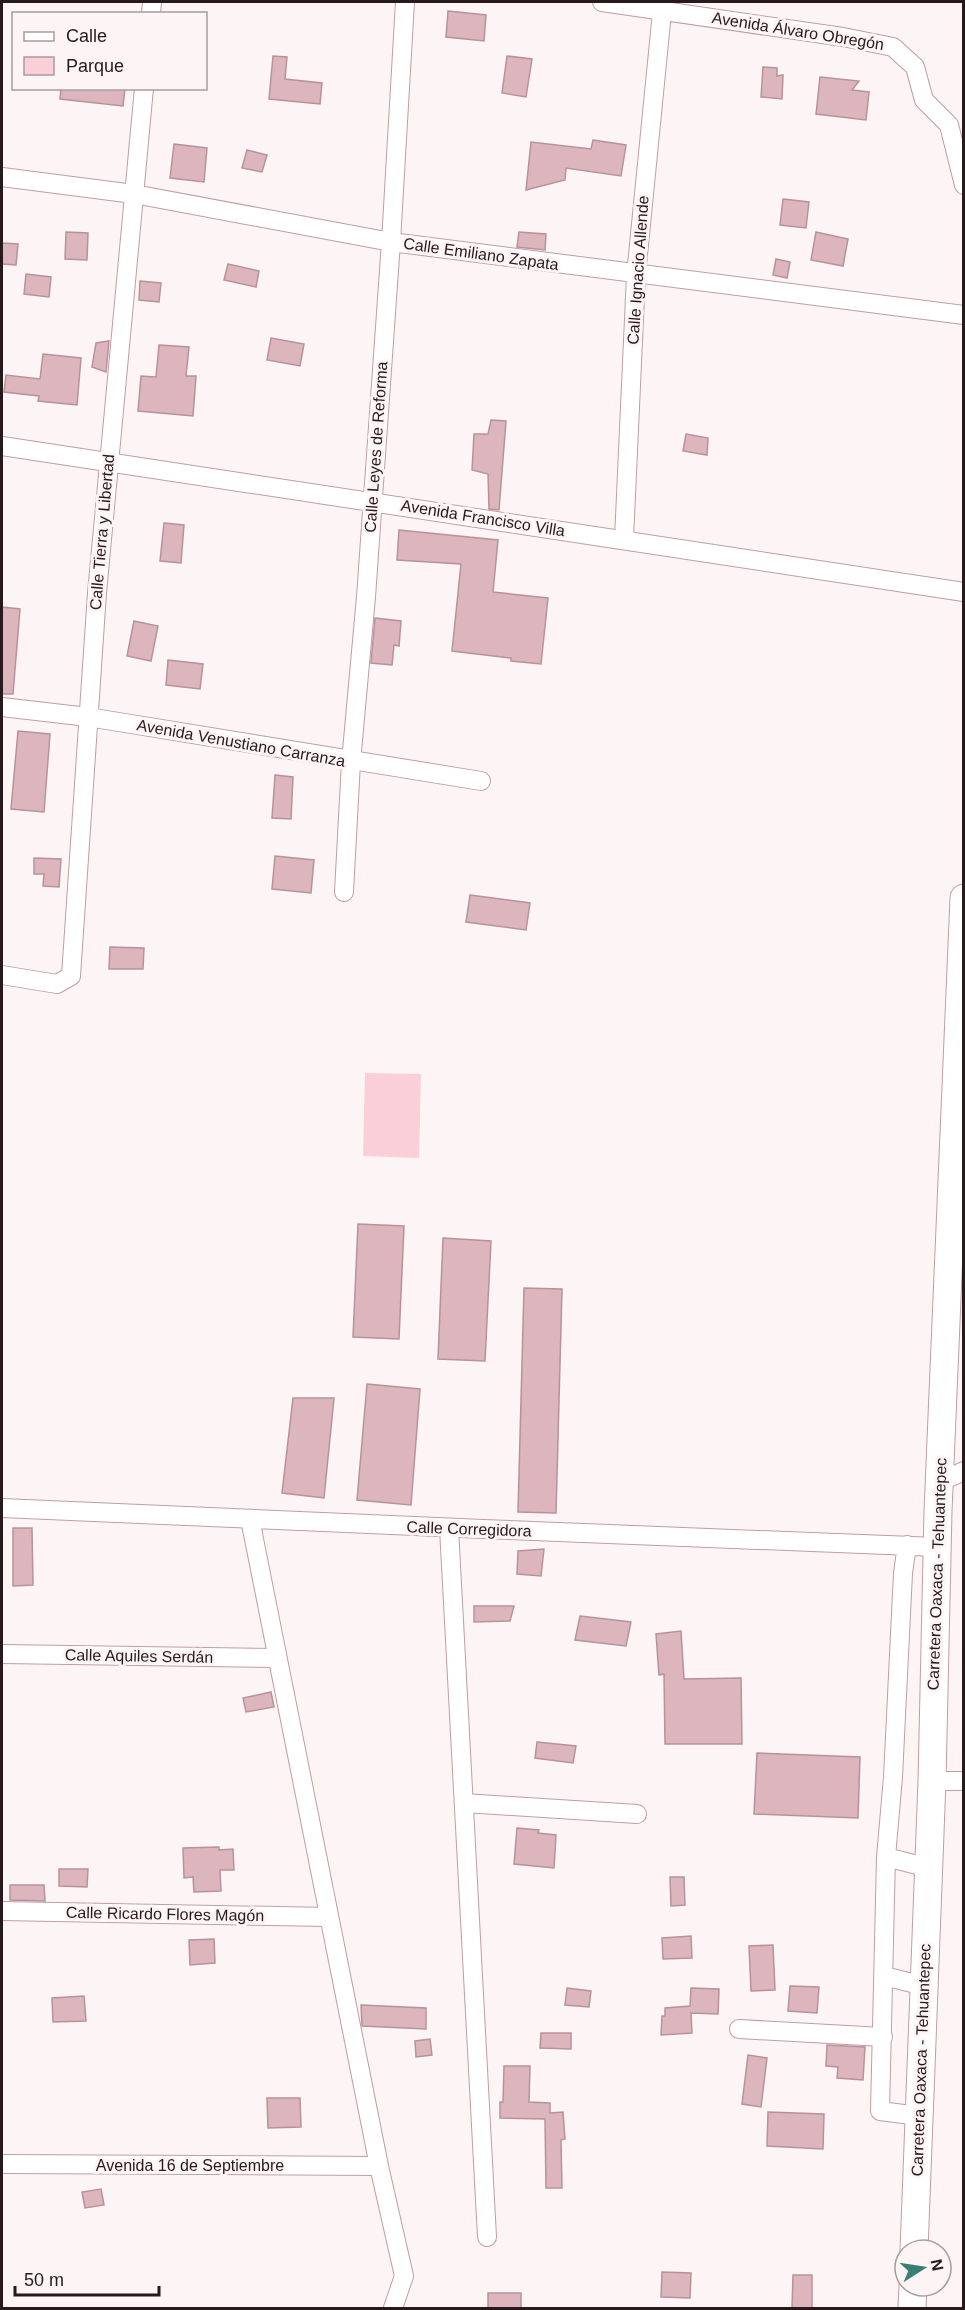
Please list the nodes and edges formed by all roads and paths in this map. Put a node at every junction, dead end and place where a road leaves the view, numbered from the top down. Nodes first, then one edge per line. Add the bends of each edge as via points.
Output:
1 (405, 2) edge
2 (602, 2) edge
3 (663, 6) edge
4 (144, 90) edge
5 (2, 177) edge
6 (963, 185) edge
7 (134, 195) junction
8 (391, 243) junction
9 (636, 275) junction
10 (963, 315) edge
11 (2, 446) edge
12 (108, 462) junction
13 (372, 502) junction
14 (624, 540) junction
15 (963, 592) edge
16 (2, 707) edge
17 (88, 717) junction
18 (351, 762) junction
19 (481, 781) dead end
20 (344, 892) dead end
21 (963, 898) edge
22 (2, 975) edge
23 (959, 1122) edge
24 (951, 1477) edge
25 (2, 1508) edge
26 (250, 1519) junction
27 (448, 1528) junction
28 (907, 1545) junction
29 (938, 1546) junction
30 (2, 1654) edge
31 (277, 1658) junction
32 (932, 1781) junction
33 (963, 1781) edge
34 (464, 1803) junction
35 (637, 1814) dead end
36 (886, 1857) junction
37 (929, 1868) junction
38 (2, 1911) edge
39 (329, 1917) junction
40 (884, 1976) junction
41 (924, 1986) junction
42 (738, 2029) dead end
43 (883, 2037) junction
44 (919, 2116) junction
45 (2, 2164) edge
46 (379, 2166) junction
47 (487, 2237) dead end
48 (914, 2238) edge
49 (393, 2308) edge

1 - 8 street, Calle Leyes de Reforma
2 - 3 street, Avenida Álvaro Obregón
3 - 6 street, Avenida Álvaro Obregón via 893,47 915,67 924,100 949,125
3 - 9 street, Calle Ignacio Allende
4 - 7 street, Calle Tierra y Libertad
5 - 7 street, Calle Emiliano Zapata
7 - 8 street, Calle Emiliano Zapata
7 - 12 street, Calle Tierra y Libertad
8 - 9 street, Calle Emiliano Zapata
8 - 13 street, Calle Leyes de Reforma
9 - 10 street, Calle Emiliano Zapata
9 - 14 street, Calle Ignacio Allende
11 - 12 street, Avenida Francisco Villa
12 - 13 street, Avenida Francisco Villa
12 - 17 street, Calle Tierra y Libertad
13 - 14 street, Avenida Francisco Villa
13 - 18 street, Calle Leyes de Reforma
14 - 15 street, Avenida Francisco Villa
16 - 17 street, Avenida Venustiano Carranza
17 - 18 street, Avenida Venustiano Carranza
17 - 22 street, Calle Tierra y Libertad via 71,976 57,984
18 - 19 street, Avenida Venustiano Carranza
18 - 20 street, Calle Leyes de Reforma
21 - 23 main road, Carretera Oaxaca - Tehuantepec
23 - 24 main road, Carretera Oaxaca - Tehuantepec
24 - 29 main road, Carretera Oaxaca - Tehuantepec
25 - 26 street, Calle Corregidora
26 - 27 street, Calle Corregidora
26 - 31 street
27 - 28 street, Calle Corregidora
27 - 34 street
28 - 29 street, Calle Corregidora
28 - 36 street
29 - 32 main road, Carretera Oaxaca - Tehuantepec
30 - 31 street, Calle Aquiles Serdán
31 - 39 street
32 - 33 street
32 - 37 main road, Carretera Oaxaca - Tehuantepec
34 - 35 street
34 - 47 street
36 - 37 street
36 - 40 street
37 - 41 main road, Carretera Oaxaca - Tehuantepec
38 - 39 street, Calle Ricardo Flores Magón
39 - 46 street
40 - 41 street
40 - 43 street
41 - 44 main road, Carretera Oaxaca - Tehuantepec
42 - 43 street
43 - 44 street via 880,2111
44 - 48 main road, Carretera Oaxaca - Tehuantepec
45 - 46 street, Avenida 16 de Septiembre
46 - 49 street via 404,2276

